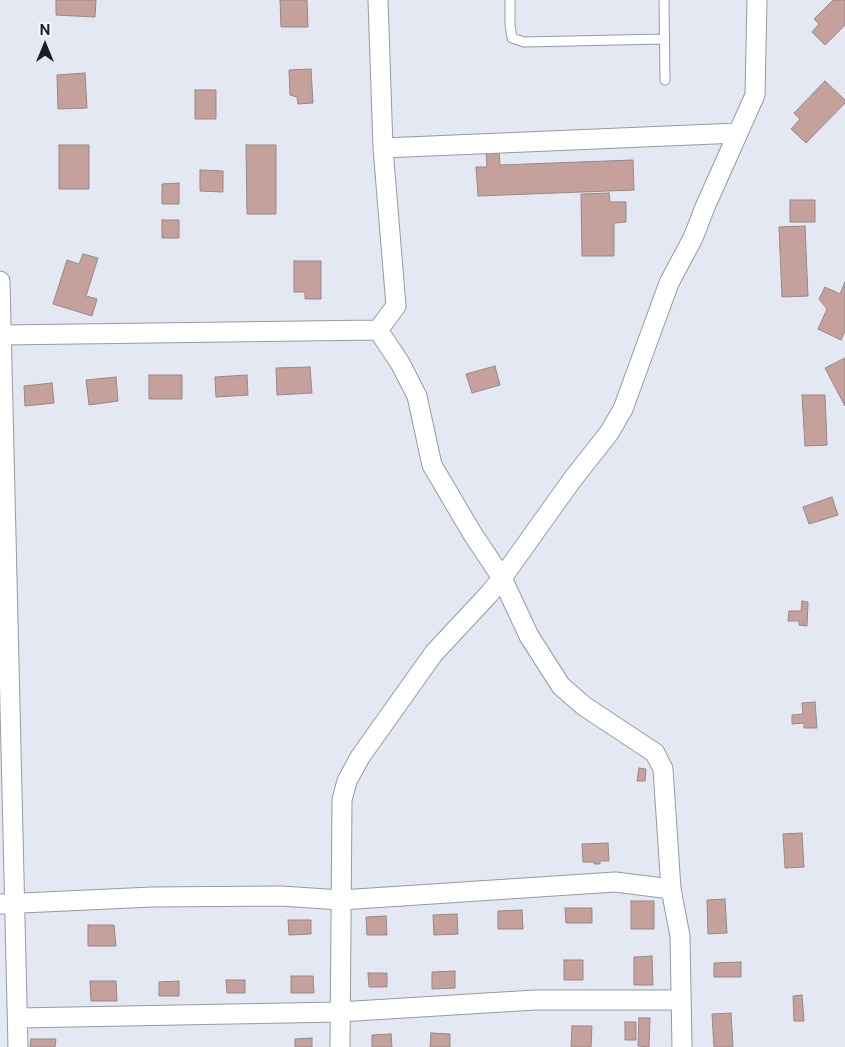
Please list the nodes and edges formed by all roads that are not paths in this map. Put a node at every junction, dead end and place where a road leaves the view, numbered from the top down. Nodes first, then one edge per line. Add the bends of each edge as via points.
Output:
1 (378, 0) edge
2 (510, 0) edge
3 (664, 0) edge
4 (757, 0) edge
5 (664, 39) junction
6 (665, 80) dead end
7 (738, 133) junction
8 (383, 148) junction
9 (0, 282) edge
10 (378, 330) junction
11 (2, 335) junction
12 (502, 578) junction
13 (3, 584) edge
14 (671, 889) junction
15 (341, 900) junction
16 (7, 904) edge
17 (680, 1000) junction
18 (339, 1012) junction
19 (18, 1018) junction
20 (18, 1047) edge
21 (340, 1047) edge
22 (682, 1047) edge

1 - 8 street
2 - 5 lane via 512,38 524,42
3 - 5 lane
4 - 7 street via 755,95
5 - 6 lane
7 - 8 street
7 - 12 street via 693,238 669,283 623,409 609,433
8 - 10 street via 396,306
9 - 11 street
10 - 11 street
10 - 12 street via 417,396 432,465
11 - 13 street
12 - 14 street via 528,636 561,686 584,706 655,753 663,769
12 - 15 street via 434,653 360,757 347,781 342,800
13 - 16 street
14 - 15 street via 615,882
14 - 17 street via 680,936
15 - 16 street via 281,896 152,897
15 - 18 street
16 - 19 street
17 - 18 street via 535,1000
17 - 22 street
18 - 19 street
18 - 21 street
19 - 20 street

